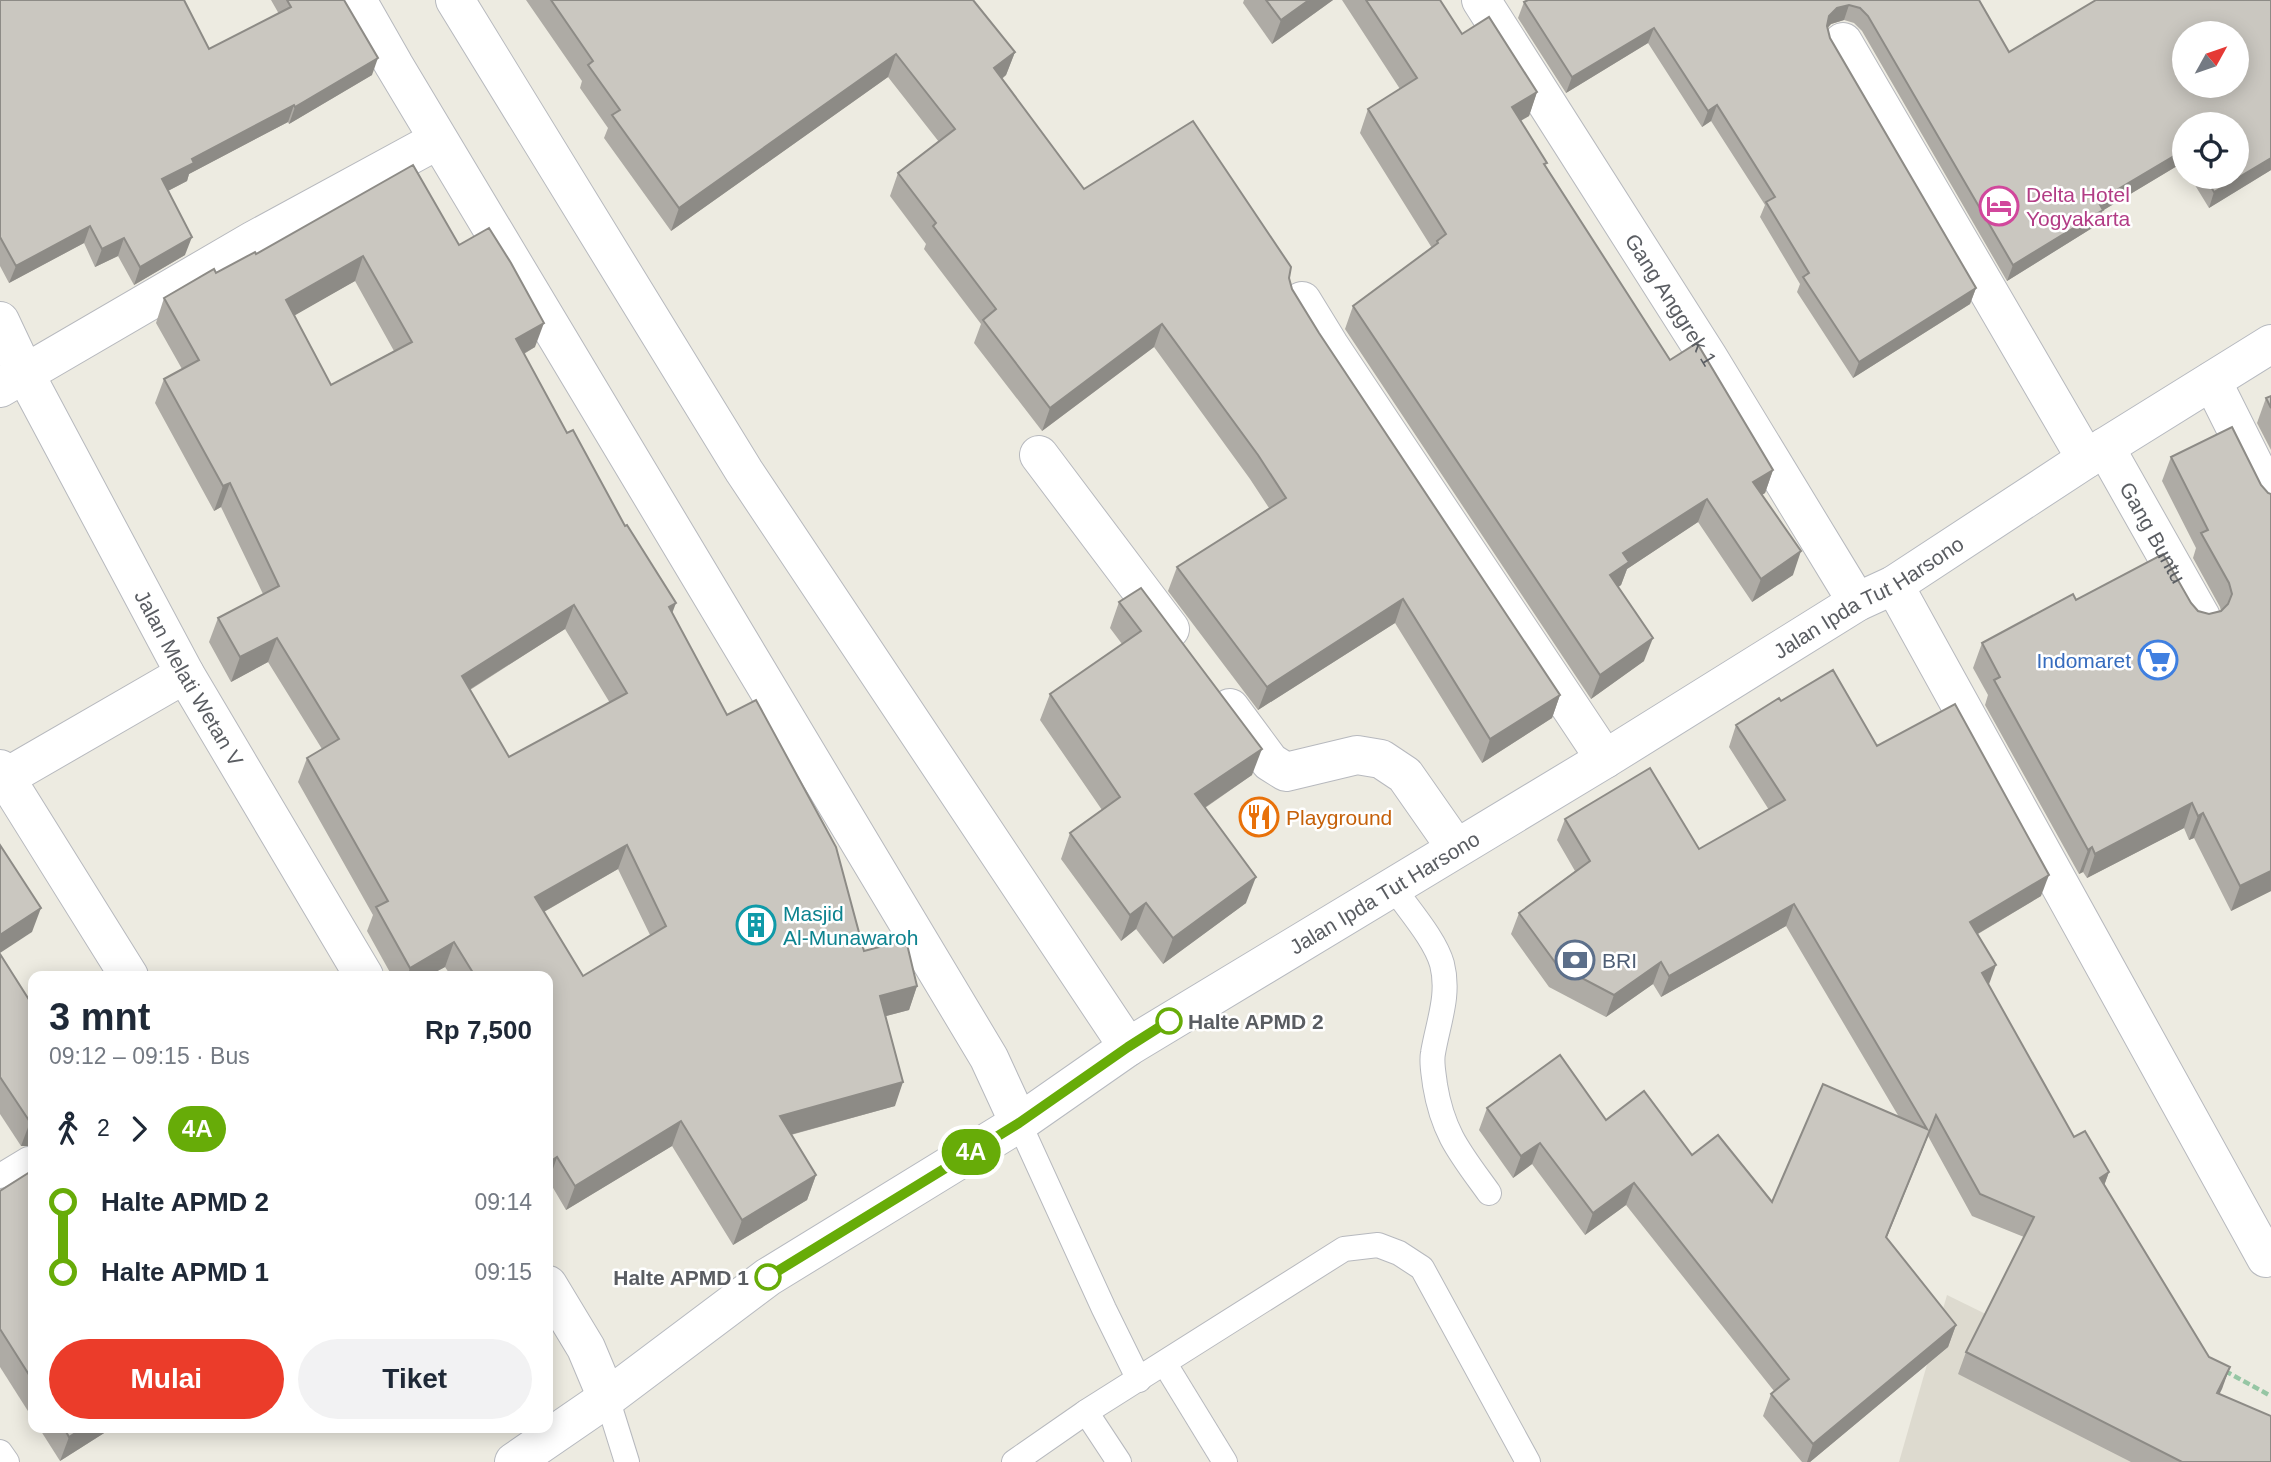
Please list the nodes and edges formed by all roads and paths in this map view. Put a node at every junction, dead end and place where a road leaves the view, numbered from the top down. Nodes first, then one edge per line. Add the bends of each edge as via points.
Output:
1 (357, 0) edge
2 (456, 0) edge
3 (1481, 0) edge
4 (1843, 42) dead end
5 (439, 140) junction
6 (1302, 301) edge
7 (0, 321) edge
8 (2271, 344) edge
9 (12, 381) edge
10 (2212, 381) junction
11 (2096, 453) junction
12 (1039, 455) dead end
13 (2271, 499) edge
14 (1894, 585) junction
15 (1857, 602) junction
16 (2201, 617) edge
17 (1188, 652) edge
18 (185, 674) junction
19 (1212, 685) edge
20 (1605, 759) junction
21 (3, 774) edge
22 (1456, 848) junction
23 (1393, 887) junction
24 (126, 971) edge
25 (361, 971) edge
26 (1128, 1047) junction
27 (1019, 1123) junction
28 (28, 1158) dead end
29 (0, 1176) edge
30 (1489, 1193) dead end
31 (2266, 1258) dead end
32 (553, 1292) edge
33 (1165, 1364) junction
34 (2213, 1365) edge
35 (1139, 1380) junction
36 (2271, 1396) edge
37 (607, 1398) junction
38 (1086, 1412) junction
39 (0, 1452) edge
40 (7, 1462) edge
41 (514, 1462) edge
42 (627, 1462) edge
43 (1014, 1462) edge
44 (1119, 1462) edge
45 (1225, 1462) edge
46 (1528, 1462) edge

1 - 5 street
2 - 26 street via 744,471
3 - 15 street, Gang Anggrek 1
4 - 11 street, Gang Buntu
5 - 9 street via 254,240
5 - 27 street via 989,1058
6 - 20 street
7 - 9 street, Jalan Melati Wetan V
8 - 10 street, Jalan Ipda Tut Harsono
9 - 18 street, Jalan Melati Wetan V
10 - 11 street, Jalan Ipda Tut Harsono
10 - 13 street
11 - 14 street, Jalan Ipda Tut Harsono
11 - 16 street, Gang Buntu
12 - 17 street
14 - 15 street, Jalan Ipda Tut Harsono
14 - 31 street
15 - 20 street, Jalan Ipda Tut Harsono
18 - 21 street
18 - 25 street, Jalan Melati Wetan V
19 - 22 street via 1270,762 1286,772 1357,755 1392,764 1405,775
20 - 22 street, Jalan Ipda Tut Harsono
21 - 24 street
22 - 23 street, Jalan Ipda Tut Harsono
23 - 26 street, Jalan Ipda Tut Harsono
23 - 30 lane via 1441,960 1446,980 1443,1013 1432,1056 1439,1109 1452,1141
26 - 27 street, Jalan Ipda Tut Harsono
27 - 35 lane
27 - 37 street, Jalan Ipda Tut Harsono via 768,1277
28 - 29 lane
32 - 37 street via 586,1348
33 - 35 lane
33 - 45 lane
33 - 46 lane via 1344,1249 1378,1245 1422,1268
34 - 36 path
35 - 38 lane
37 - 41 street, Jalan Ipda Tut Harsono
37 - 42 lane
38 - 43 lane
38 - 44 lane
39 - 40 lane

